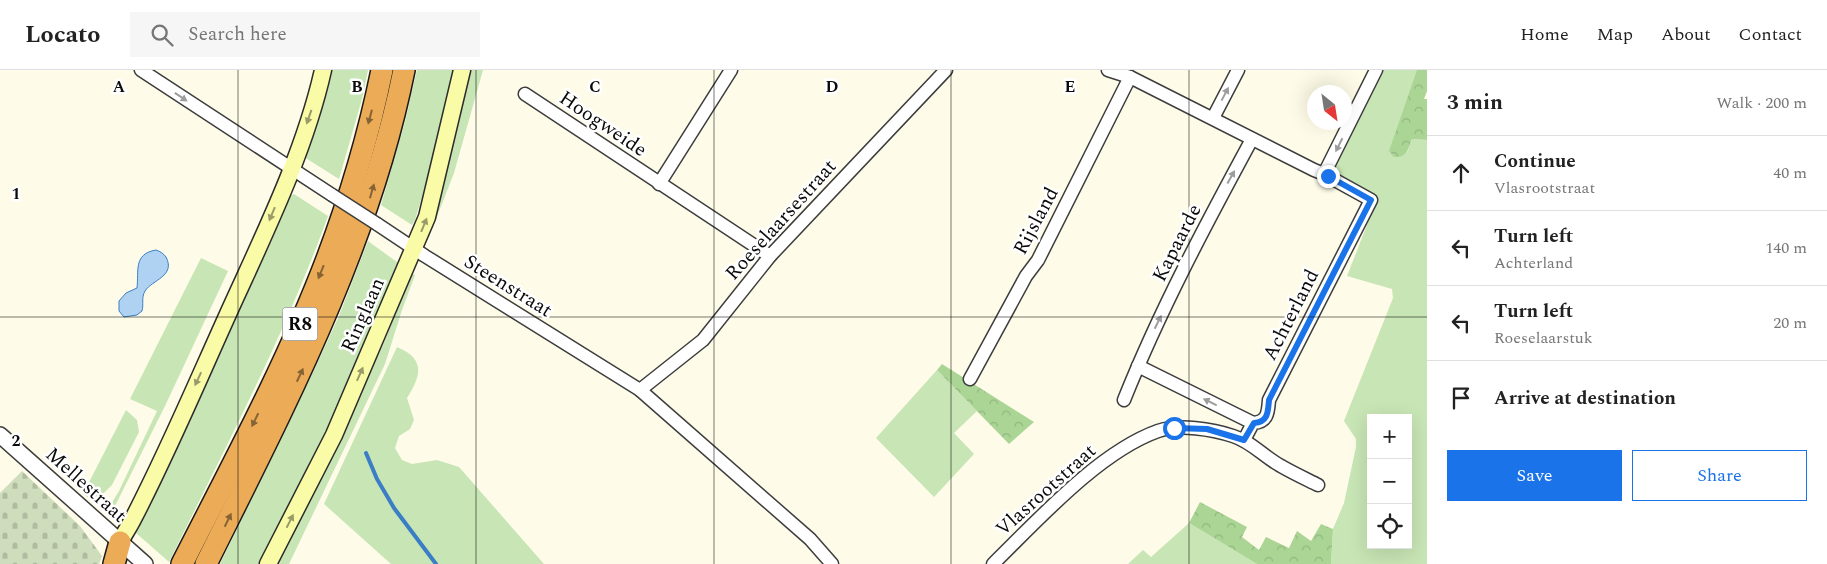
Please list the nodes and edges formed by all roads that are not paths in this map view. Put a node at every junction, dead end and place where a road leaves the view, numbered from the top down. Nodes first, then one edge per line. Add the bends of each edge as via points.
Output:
1 (141, 70) edge
2 (323, 70) edge
3 (382, 70) edge
4 (404, 70) edge
5 (462, 70) edge
6 (731, 70) edge
7 (946, 70) edge
8 (1108, 70) edge
9 (1238, 70) edge
10 (1376, 70) edge
11 (1130, 77) junction
12 (525, 94) dead end
13 (1213, 118) junction
14 (1252, 138) junction
15 (291, 169) junction
16 (1324, 174) junction
17 (659, 184) junction
18 (414, 250) junction
19 (770, 256) junction
20 (1138, 366) junction
21 (970, 379) dead end
22 (640, 390) junction
23 (1124, 400) dead end
24 (1254, 423) junction
25 (0, 435) edge
26 (1244, 440) junction
27 (1318, 485) dead end
28 (120, 542) junction
29 (114, 564) edge
30 (145, 564) edge
31 (182, 564) edge
32 (206, 564) edge
33 (268, 564) edge
34 (832, 564) edge
35 (993, 564) edge

1 -> 15 street, Steenstraat
2 -> 15 main road
3 -> 31 highway, R8 via 352,186 327,259 259,413
32 -> 4 highway, R8 via 301,372 348,263 371,196
18 -> 5 main road, Ringlaan via 427,217
6 - 17 street, Hoogweide
7 - 19 street, Roeselaarsestraat
8 - 11 street
13 -> 9 street
10 -> 16 street
11 - 13 street
11 - 21 street, Rijsland via 1038,260
12 - 17 street, Hoogweide
13 - 14 street
14 - 16 street
20 -> 14 street, Kapaarde via 1164,308
15 - 18 street, Steenstraat, bridge
15 -> 28 main road via 253,260
16 - 24 street, Achterland via 1371,200 1269,400 1266,419
17 - 19 street, Hoogweide
18 - 22 street, Steenstraat
33 -> 18 main road, Ringlaan via 334,435
19 - 22 street, Roeselaarsestraat via 703,340
20 - 23 street, Kapaarde
24 -> 20 street
22 - 34 street, Steenstraat via 810,539
24 - 26 street, Achterland
25 - 28 street, Mellestraat
26 - 27 street, Vlasrootstraat via 1281,466
26 - 35 street, Vlasrootstraat via 1207,429 1159,430 1108,458
28 - 29 highway
28 - 30 street, Mellestraat

